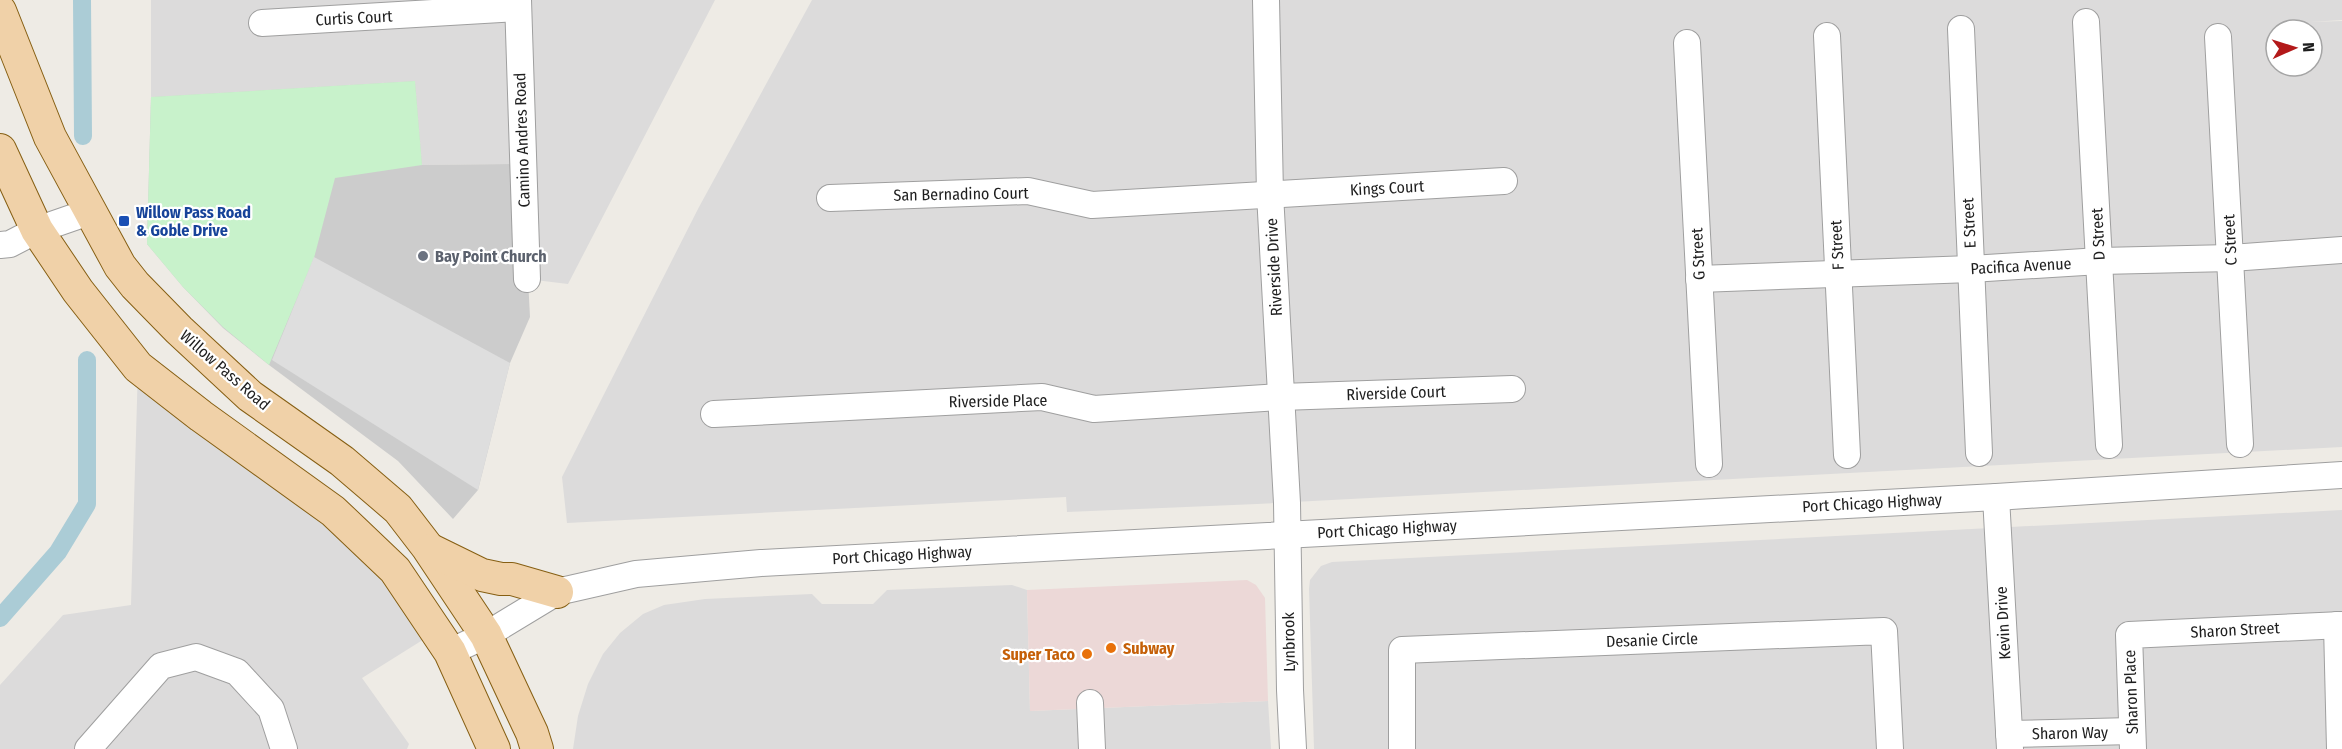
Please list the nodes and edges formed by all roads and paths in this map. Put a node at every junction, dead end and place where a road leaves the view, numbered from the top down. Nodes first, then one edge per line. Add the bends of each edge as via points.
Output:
1 (1266, 0) edge
2 (518, 4) edge
3 (0, 11) edge
4 (2086, 22) dead end
5 (262, 23) dead end
6 (1961, 29) dead end
7 (1827, 36) dead end
8 (2218, 37) dead end
9 (1687, 43) dead end
10 (0, 150) edge
11 (1504, 181) dead end
12 (1270, 194) junction
13 (830, 198) dead end
14 (89, 212) junction
15 (37, 230) junction
16 (0, 245) edge
17 (2342, 250) edge
18 (2231, 258) junction
19 (2100, 261) junction
20 (1971, 269) junction
21 (1838, 274) junction
22 (527, 279) dead end
23 (1699, 279) junction
24 (1512, 389) dead end
25 (1281, 397) junction
26 (714, 414) dead end
27 (2240, 444) dead end
28 (2109, 445) dead end
29 (1979, 453) dead end
30 (1846, 455) dead end
31 (1709, 464) dead end
32 (2342, 476) edge
33 (1996, 497) junction
34 (1288, 534) junction
35 (428, 548) junction
36 (557, 592) junction
37 (2339, 625) edge
38 (486, 635) junction
39 (2128, 635) joint
40 (450, 652) junction
41 (1090, 703) dead end
42 (2133, 740) edge
43 (2009, 741) edge
44 (88, 749) edge
45 (284, 749) edge
46 (494, 749) edge
47 (537, 749) edge
48 (1092, 749) edge
49 (1293, 749) edge
50 (1402, 749) edge
51 (1890, 749) edge
52 (2340, 749) edge

1 - 12 street, Riverside Drive
2 - 5 street, Curtis Court
2 - 22 street, Camino Andres Road
3 - 14 main road, Willow Pass Road via 50,137
4 - 19 street, D Street
6 - 20 street, E Street
7 - 21 street, F Street
8 - 18 street, C Street
9 - 23 street, G Street
10 - 15 main road
11 - 12 street, Kings Court
12 - 13 street, San Bernadino Court via 1092,205 1028,191
12 - 25 street, Riverside Drive
14 - 15 street
14 - 35 main road, Willow Pass Road via 120,267 179,330 250,396 342,461 398,509
15 - 16 street
15 - 40 main road via 78,291 138,367 333,511 395,570
17 - 18 street, Pacifica Avenue
18 - 19 street, Pacifica Avenue
18 - 27 street, C Street
19 - 20 street, Pacifica Avenue
19 - 28 street, D Street
20 - 21 street, Pacifica Avenue
20 - 29 street, E Street
21 - 23 street, Pacifica Avenue
21 - 30 street, F Street
23 - 31 street, G Street
24 - 25 street, Riverside Court
25 - 26 street, Riverside Place via 1094,409 1042,397
25 - 34 street, Riverside Drive
32 - 33 street, Port Chicago Highway
33 - 34 street, Port Chicago Highway
33 - 43 street, Kevin Drive
34 - 36 street, Port Chicago Highway via 760,563 636,574
34 - 49 street, Lynbrook
35 - 36 main road via 482,575
35 - 38 main road, Willow Pass Road
36 - 38 street, Port Chicago Highway
37 - 39 street, Sharon Street
37 - 52 street
38 - 40 street, Port Chicago Highway
38 - 47 main road, Willow Pass Road
39 - 42 street, Sharon Place
40 - 46 main road
41 - 48 street
42 - 43 street, Sharon Way
44 - 45 street via 161,666 196,657 237,672 271,709
50 - 51 street, Desanie Circle via 1402,650 1884,631

